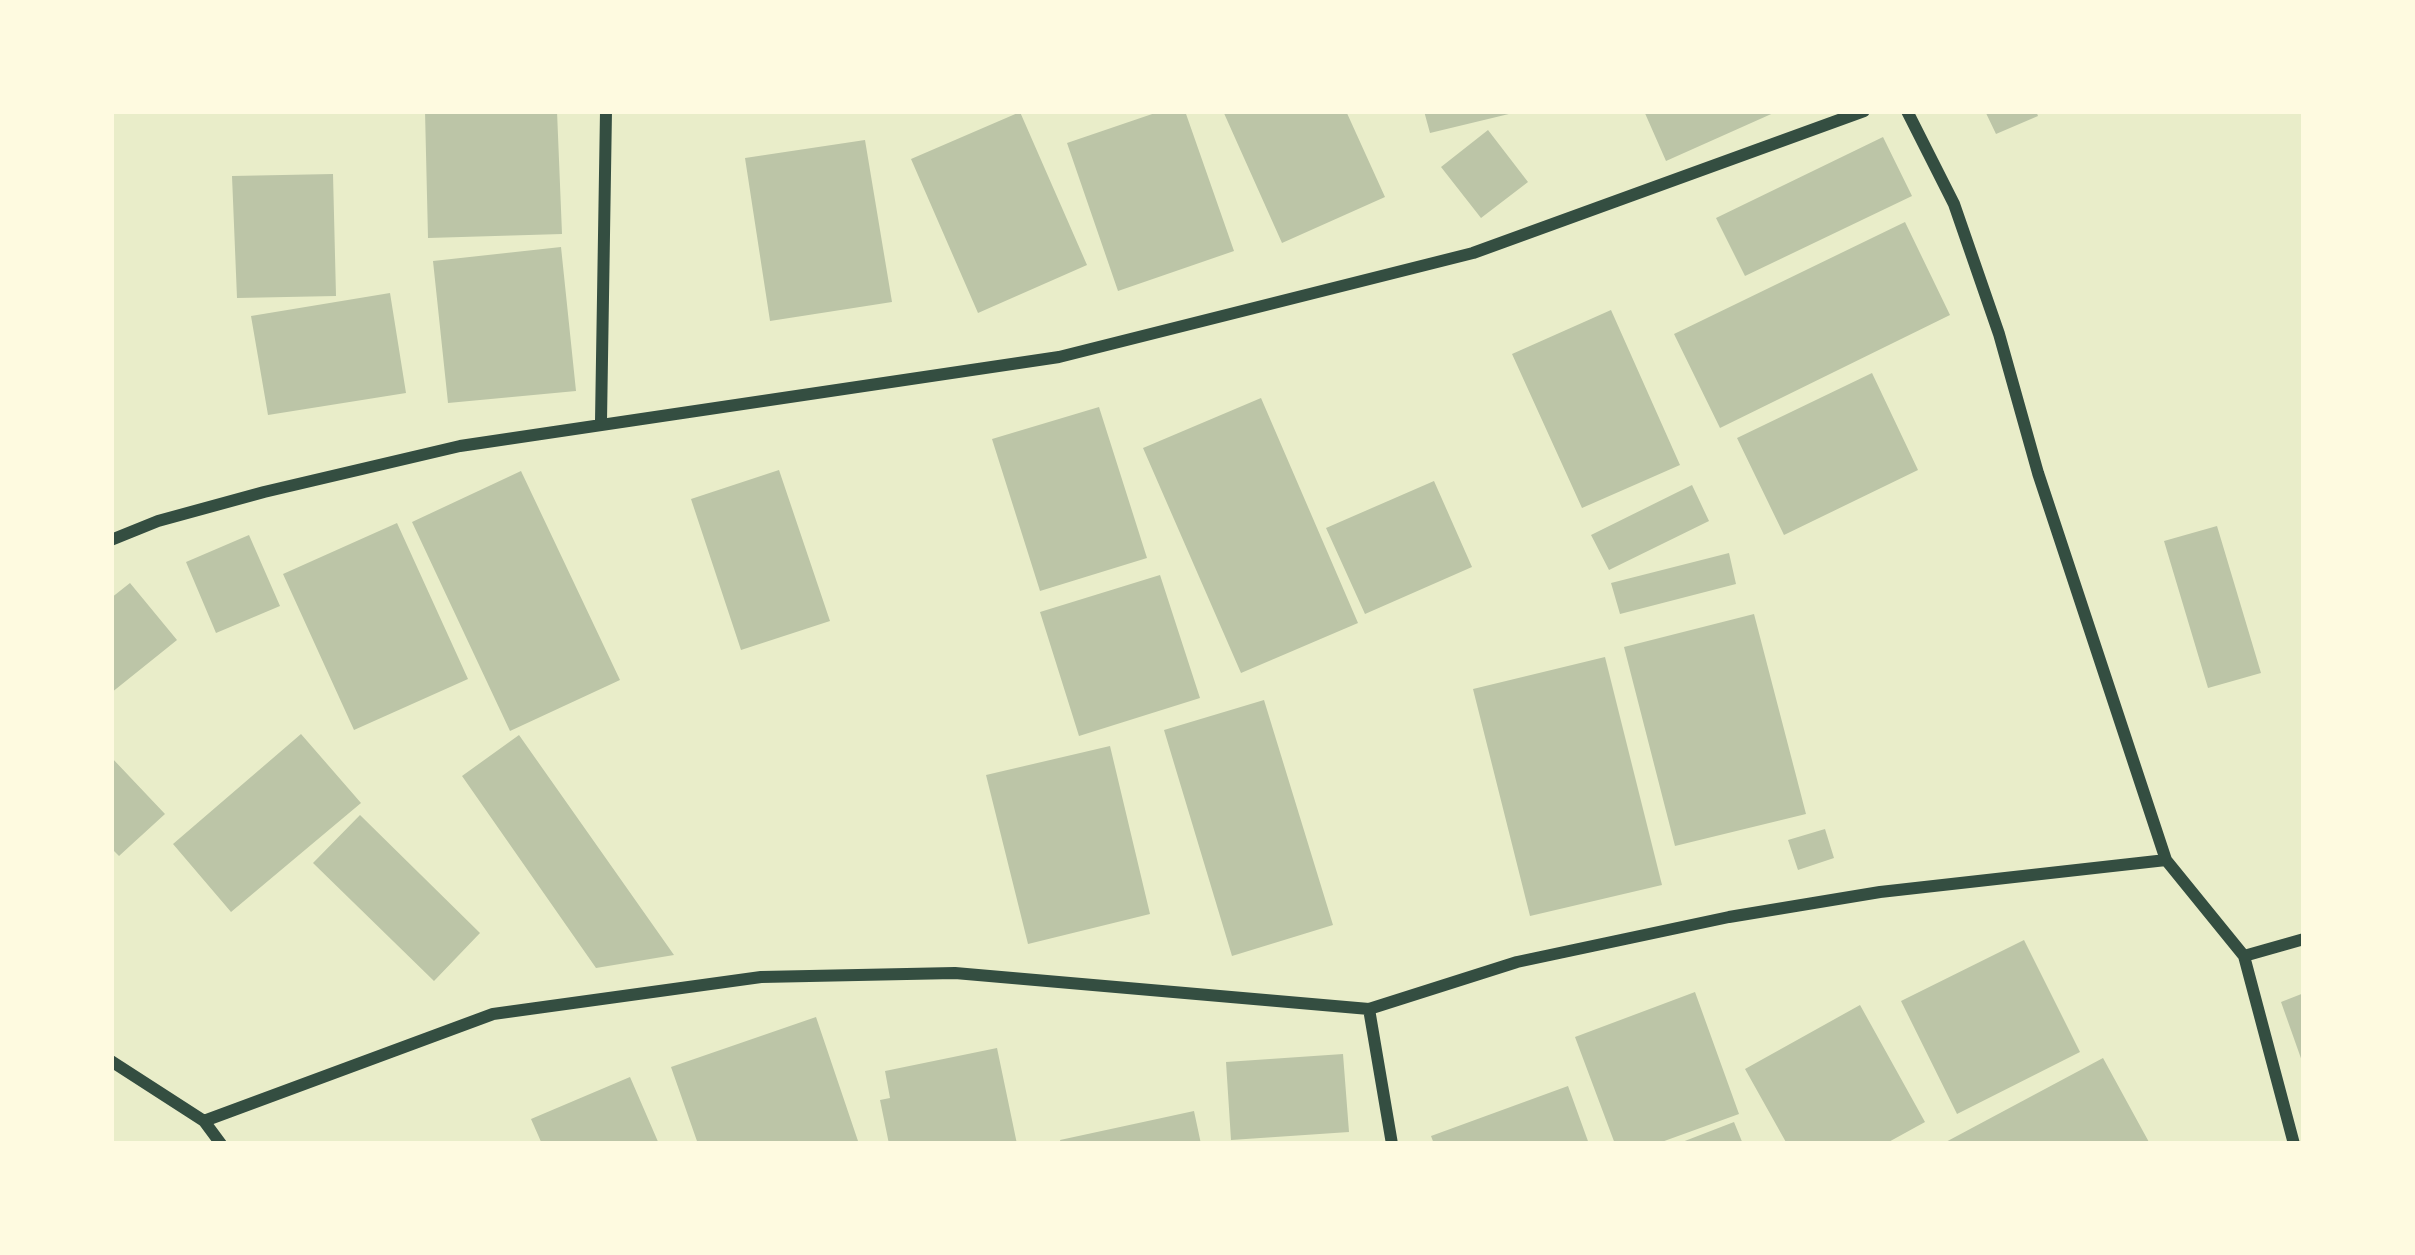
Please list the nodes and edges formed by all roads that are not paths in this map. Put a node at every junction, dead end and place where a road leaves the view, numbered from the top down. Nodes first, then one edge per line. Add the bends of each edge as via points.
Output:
1 (606, 111) edge
2 (1864, 111) edge
3 (1907, 111) edge
4 (601, 421) junction
5 (111, 540) edge
6 (2166, 860) junction
7 (2304, 939) edge
8 (2244, 956) junction
9 (1369, 1009) junction
10 (111, 1061) edge
11 (204, 1121) junction
12 (221, 1144) edge
13 (1392, 1144) edge
14 (2294, 1144) edge

1 - 4 street
2 - 4 street via 1473,253 1105,346
3 - 6 street via 1954,204 2000,334
4 - 5 street via 264,492
6 - 8 street
6 - 9 street via 1729,917 1517,962
7 - 8 street
8 - 14 street
9 - 11 street via 955,974 761,977 493,1014
9 - 13 street
10 - 11 street
11 - 12 street

